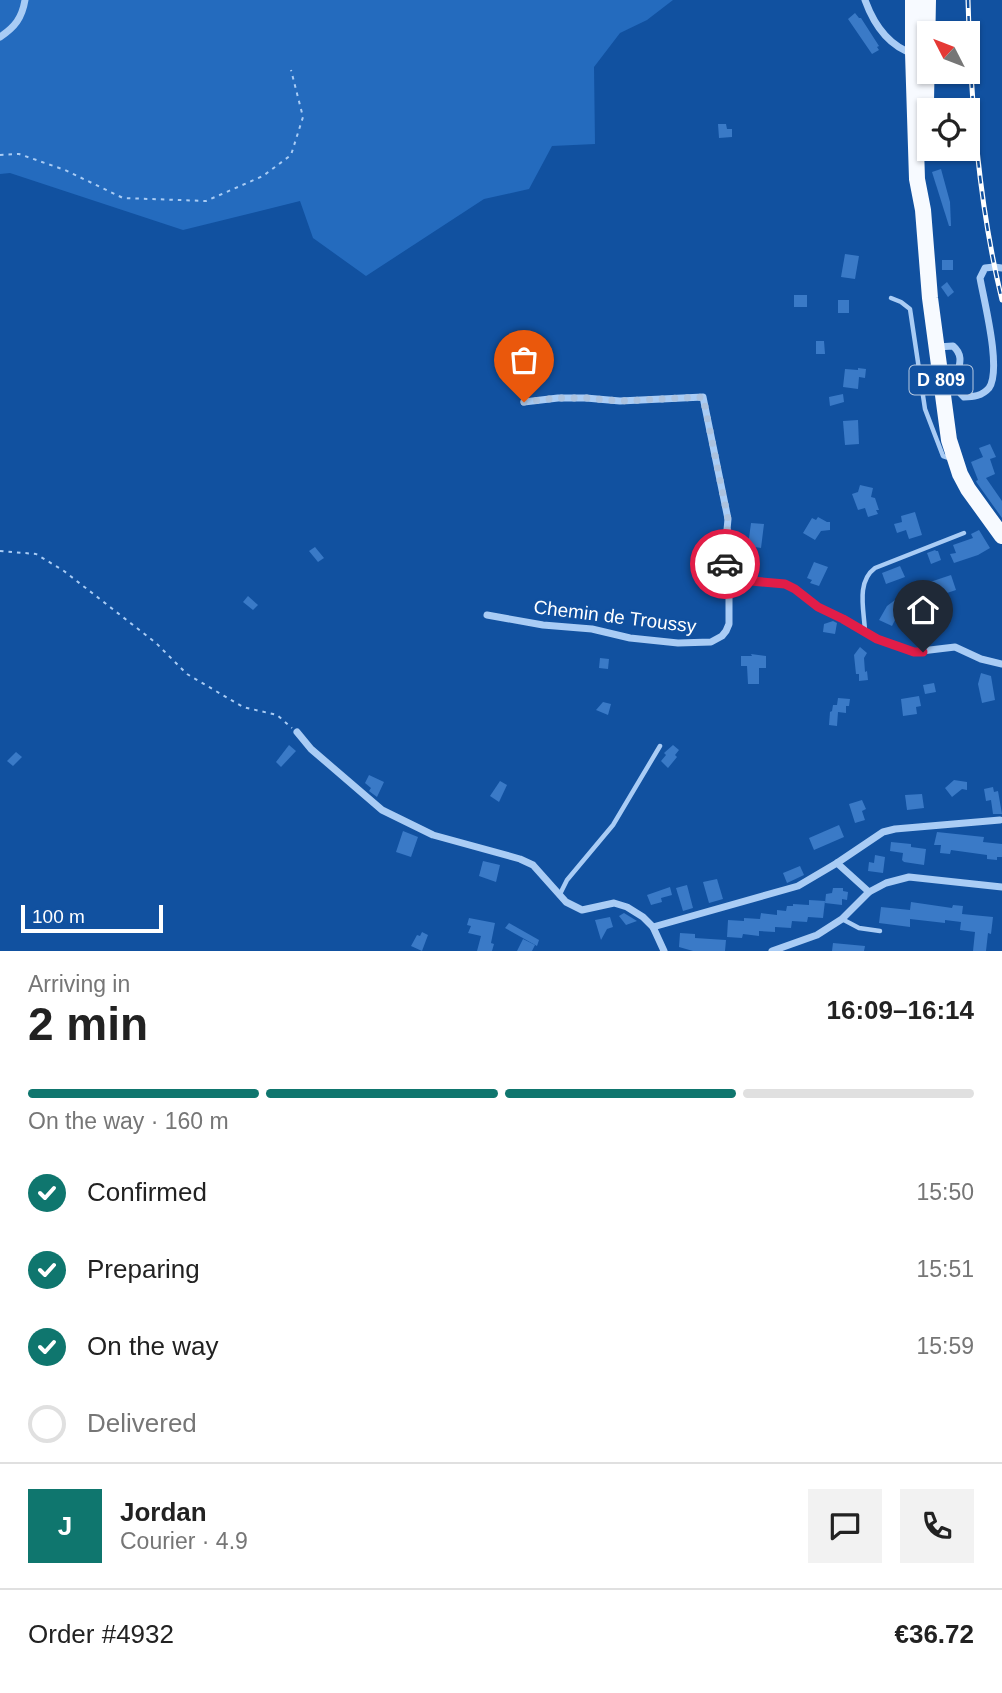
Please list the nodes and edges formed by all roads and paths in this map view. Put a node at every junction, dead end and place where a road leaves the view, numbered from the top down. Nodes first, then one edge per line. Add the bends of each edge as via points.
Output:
1 (25, 0) edge
2 (865, 0) edge
3 (913, 0) edge
4 (928, 0) edge
5 (0, 37) edge
6 (913, 52) junction
7 (291, 71) dead end
8 (0, 155) edge
9 (1002, 268) edge
10 (891, 298) dead end
11 (937, 347) junction
12 (524, 402) dead end
13 (955, 460) junction
14 (964, 533) dead end
15 (1002, 536) edge
16 (0, 551) edge
17 (729, 579) junction
18 (487, 615) dead end
19 (865, 632) junction
20 (1002, 664) edge
21 (297, 732) joint
22 (660, 746) dead end
23 (1000, 820) dead end
24 (836, 863) junction
25 (1002, 887) edge
26 (869, 892) junction
27 (560, 895) junction
28 (842, 919) junction
29 (653, 927) junction
30 (880, 931) dead end
31 (664, 951) edge
32 (772, 951) edge

1 - 5 street via 19,21
2 - 6 street via 888,39
3 - 6 main road, D 809
4 - 6 main road, D 809
6 - 11 main road, D 809
7 - 8 path via 303,117 291,155 263,176 206,201 123,198 65,170 19,154
9 - 11 street via 985,268 980,278 994,352 994,375 988,388 975,397 964,397 956,380 960,352 953,346
10 - 13 lane via 910,309 925,409 943,456
11 - 13 main road, D 809
12 - 17 street, Chemin de Troussy via 703,397 728,519 724,562
13 - 15 main road, D 809 via 968,489
14 - 19 lane via 867,574 863,586
16 - 21 path via 36,554 64,571 156,643 187,674 243,707 277,715
17 - 18 street, Chemin de Troussy via 729,624 722,636 711,642 630,638
17 - 19 street via 785,584
19 - 20 street via 914,652 955,647
21 - 27 street via 382,810 433,835 533,865
22 - 27 lane via 613,825
23 - 24 street via 883,832
24 - 26 street
24 - 29 street via 798,886
25 - 26 street via 909,877
26 - 28 street
27 - 29 street via 583,910 614,904 627,907
28 - 30 lane
28 - 32 street via 817,935
29 - 31 street

